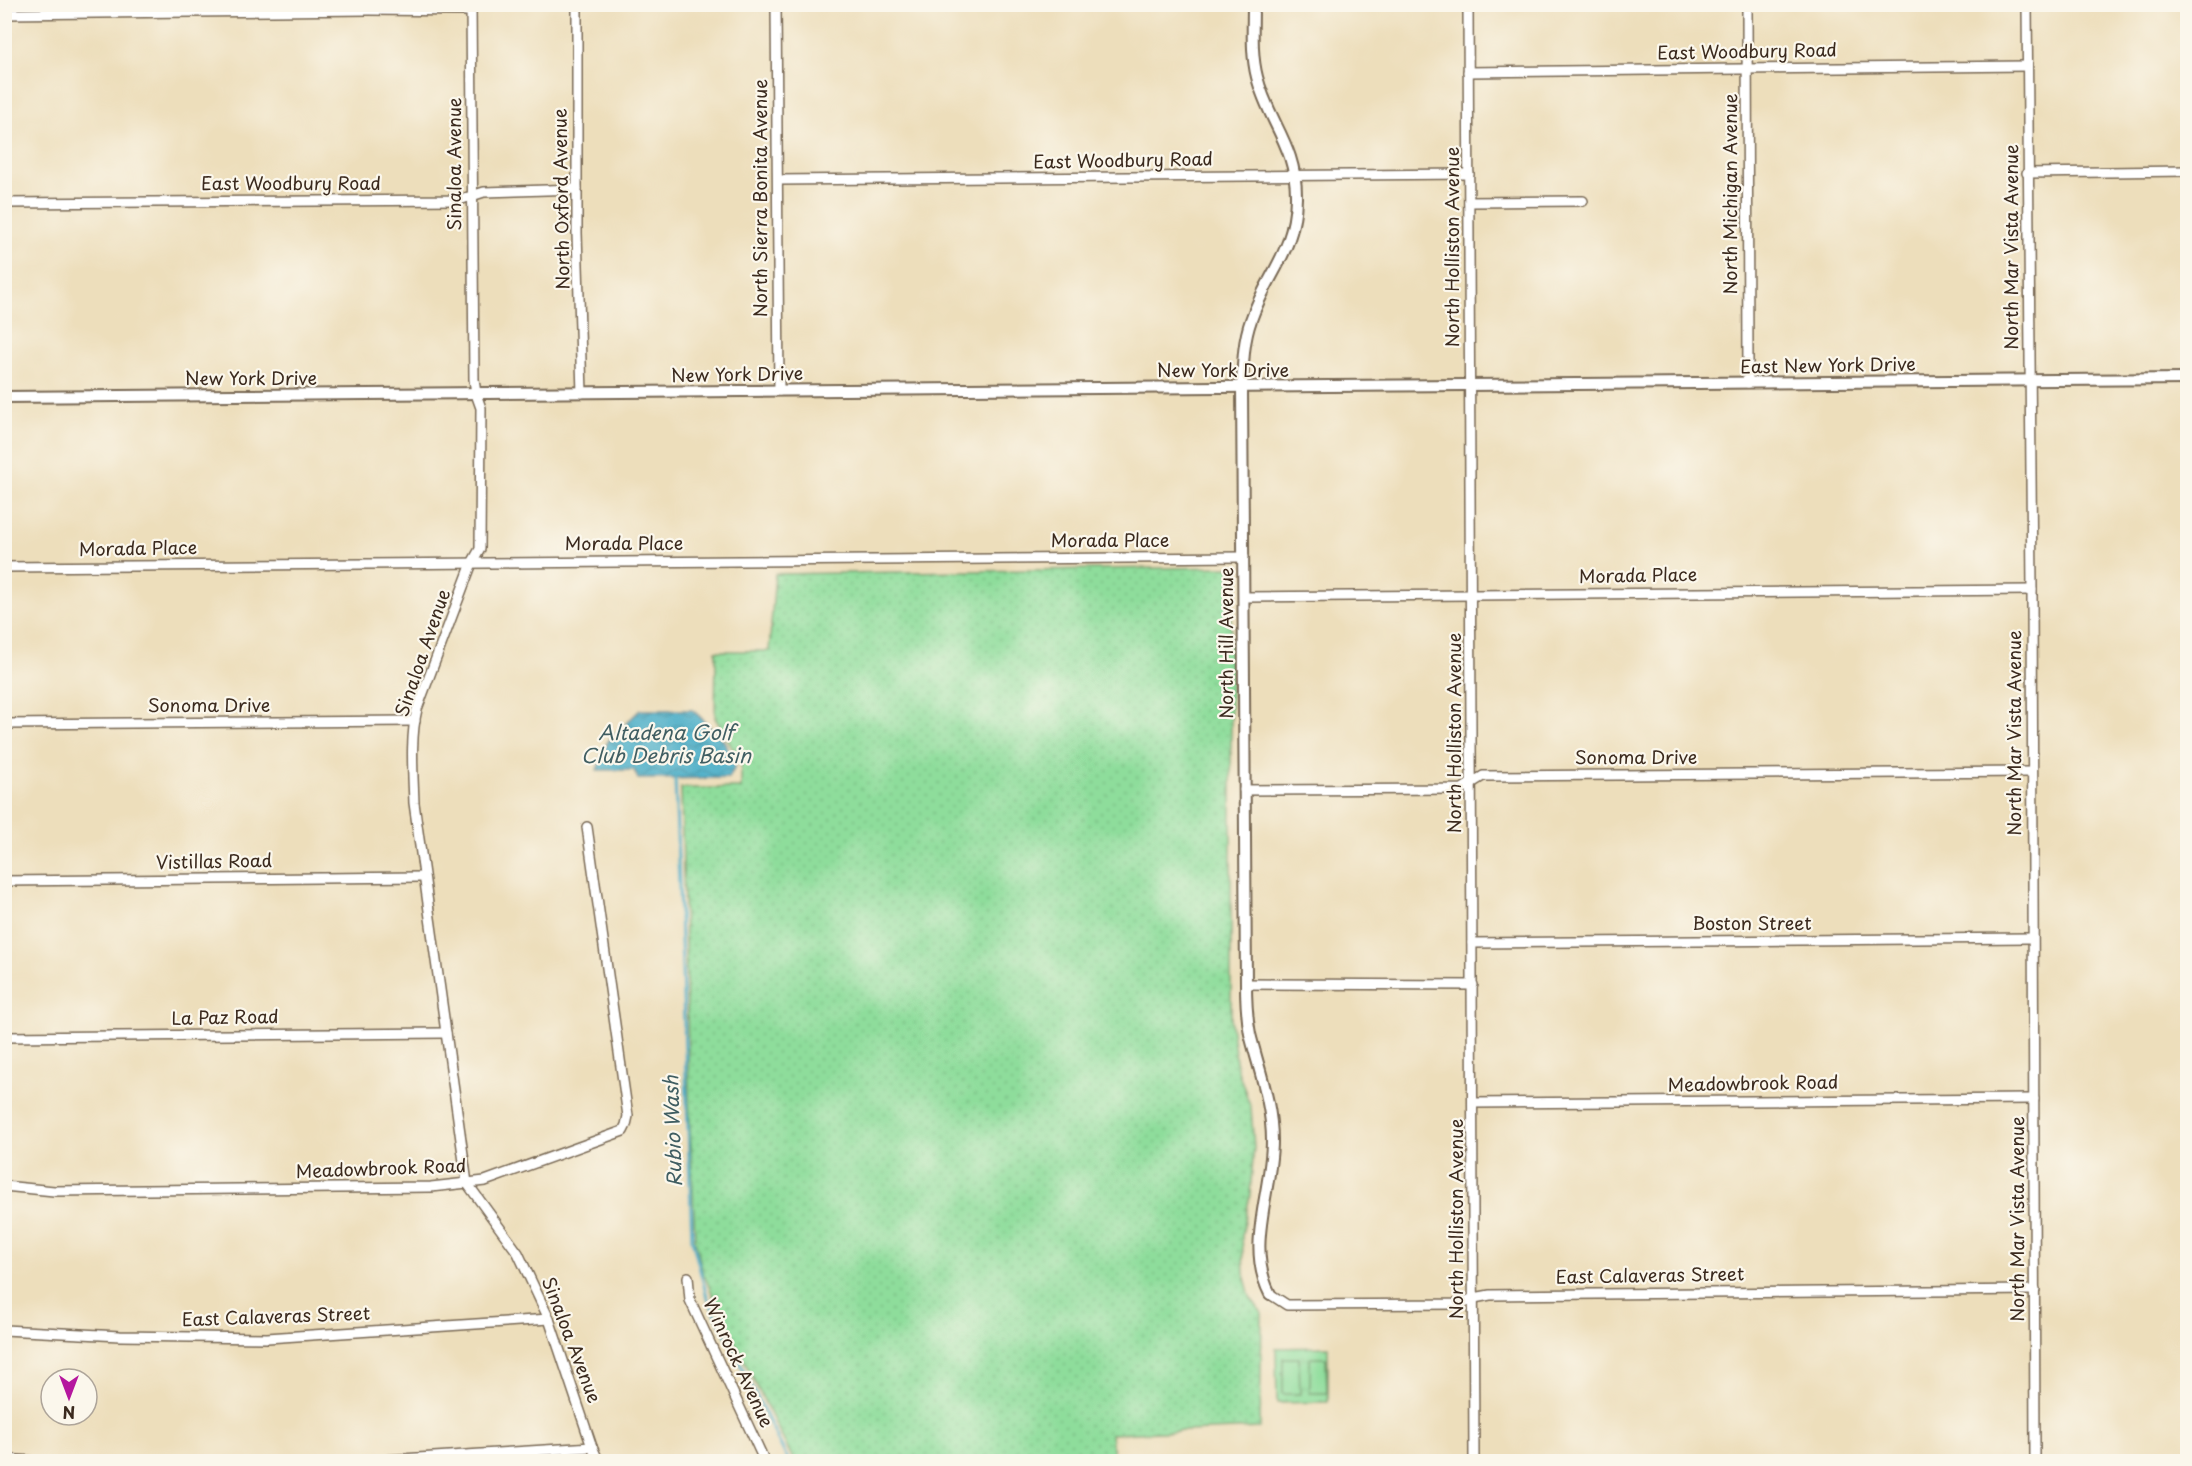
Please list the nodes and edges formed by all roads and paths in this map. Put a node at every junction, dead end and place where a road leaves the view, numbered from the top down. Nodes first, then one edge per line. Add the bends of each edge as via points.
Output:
1 (577, 4) edge
2 (776, 4) edge
3 (1253, 4) edge
4 (1468, 4) edge
5 (1747, 4) edge
6 (2027, 4) edge
7 (471, 8) edge
8 (4, 14) edge
9 (2027, 66) junction
10 (1748, 68) junction
11 (1468, 72) junction
12 (2187, 171) edge
13 (2027, 173) junction
14 (1469, 174) junction
15 (1294, 175) junction
16 (778, 180) junction
17 (577, 189) junction
18 (472, 195) junction
19 (1583, 201) dead end
20 (1470, 202) junction
21 (4, 203) edge
22 (2187, 379) edge
23 (2029, 381) junction
24 (1748, 383) junction
25 (1470, 386) junction
26 (1242, 388) junction
27 (780, 391) junction
28 (582, 393) junction
29 (476, 394) junction
30 (4, 397) edge
31 (1244, 556) junction
32 (472, 563) junction
33 (4, 567) edge
34 (2032, 590) junction
35 (1471, 594) junction
36 (1244, 597) junction
37 (414, 721) junction
38 (4, 724) edge
39 (2032, 772) junction
40 (1471, 782) junction
41 (1244, 790) junction
42 (587, 827) dead end
43 (423, 877) junction
44 (4, 881) edge
45 (2032, 938) junction
46 (1472, 943) junction
47 (1246, 984) junction
48 (1473, 985) junction
49 (446, 1033) junction
50 (4, 1037) edge
51 (2034, 1099) junction
52 (1473, 1103) junction
53 (467, 1183) junction
54 (4, 1186) edge
55 (688, 1276) dead end
56 (2035, 1290) junction
57 (1270, 1294) joint
58 (1474, 1298) junction
59 (549, 1319) junction
60 (4, 1330) edge
61 (592, 1447) junction
62 (4, 1459) edge
63 (47, 1461) edge
64 (354, 1461) edge
65 (599, 1461) edge
66 (765, 1461) edge
67 (1474, 1461) edge
68 (2035, 1461) edge

1 - 17 street, North Oxford Avenue
2 - 16 street, North Sierra Bonita Avenue
3 - 15 street, North Hill Avenue via 1257,76
4 - 11 street, North Holliston Avenue
5 - 10 street, North Michigan Avenue
6 - 9 street, North Mar Vista Avenue
7 - 8 street
7 - 18 street, Sinaloa Avenue
9 - 10 street, East Woodbury Road
9 - 13 street, North Mar Vista Avenue
10 - 11 street, East Woodbury Road
10 - 24 street, North Michigan Avenue
11 - 14 street, North Holliston Avenue
12 - 13 street
13 - 23 street, North Mar Vista Avenue
14 - 15 street, East Woodbury Road
14 - 20 street, North Holliston Avenue
15 - 16 street, East Woodbury Road
15 - 26 street, North Hill Avenue via 1295,219 1289,242 1251,320
16 - 27 street, North Sierra Bonita Avenue
17 - 18 street, East Woodbury Road
17 - 28 street, North Oxford Avenue
18 - 21 street, East Woodbury Road via 459,200
18 - 29 street, Sinaloa Avenue
19 - 20 street
20 - 25 street, North Holliston Avenue
22 - 23 street, East New York Drive
23 - 24 street, East New York Drive
23 - 34 street, North Mar Vista Avenue
24 - 25 street, East New York Drive
25 - 26 street, New York Drive
25 - 35 street, North Holliston Avenue
26 - 27 street, New York Drive
26 - 31 street, North Hill Avenue
27 - 28 street, New York Drive
28 - 29 street, New York Drive
29 - 30 street, New York Drive
29 - 32 street, Sinaloa Avenue via 481,408 480,549
31 - 32 street, Morada Place
31 - 36 street, North Hill Avenue
32 - 33 street, Morada Place
32 - 37 street, Sinaloa Avenue
34 - 35 street, Morada Place
34 - 39 street, North Mar Vista Avenue
35 - 36 street, Morada Place
35 - 40 street, North Holliston Avenue
36 - 41 street, North Hill Avenue
37 - 38 street, Sonoma Drive
37 - 43 street, Sinaloa Avenue via 412,771
39 - 40 street, Sonoma Drive via 1483,776
39 - 45 street, North Mar Vista Avenue
40 - 41 street, Sonoma Drive via 1462,789
40 - 46 street, North Holliston Avenue
41 - 47 street, North Hill Avenue
42 - 53 street, Meadowbrook Road via 628,1116 626,1125 623,1131 528,1166
43 - 44 street, Vistillas Road
43 - 49 street, Sinaloa Avenue
45 - 46 street, Boston Street
45 - 51 street, North Mar Vista Avenue
46 - 48 street, North Holliston Avenue
47 - 48 street
47 - 57 street, North Hill Avenue via 1250,1033 1271,1121 1271,1163 1260,1245 1261,1269
48 - 52 street, North Holliston Avenue
49 - 50 street, La Paz Road
49 - 53 street, Sinaloa Avenue
51 - 52 street, Meadowbrook Road
51 - 56 street, North Mar Vista Avenue
52 - 58 street, North Holliston Avenue
53 - 54 street, Meadowbrook Road via 431,1187 54,1191
53 - 59 street, Sinaloa Avenue via 518,1252
55 - 66 street, Winrock Avenue via 690,1300
56 - 58 street, East Calaveras Street
56 - 68 street, North Mar Vista Avenue
57 - 58 street, East Calaveras Street via 1287,1305 1460,1304
58 - 67 street, North Holliston Avenue
59 - 60 street, East Calaveras Street via 267,1338
59 - 61 street, Sinaloa Avenue
61 - 64 street
61 - 65 street, Sinaloa Avenue
62 - 63 street

